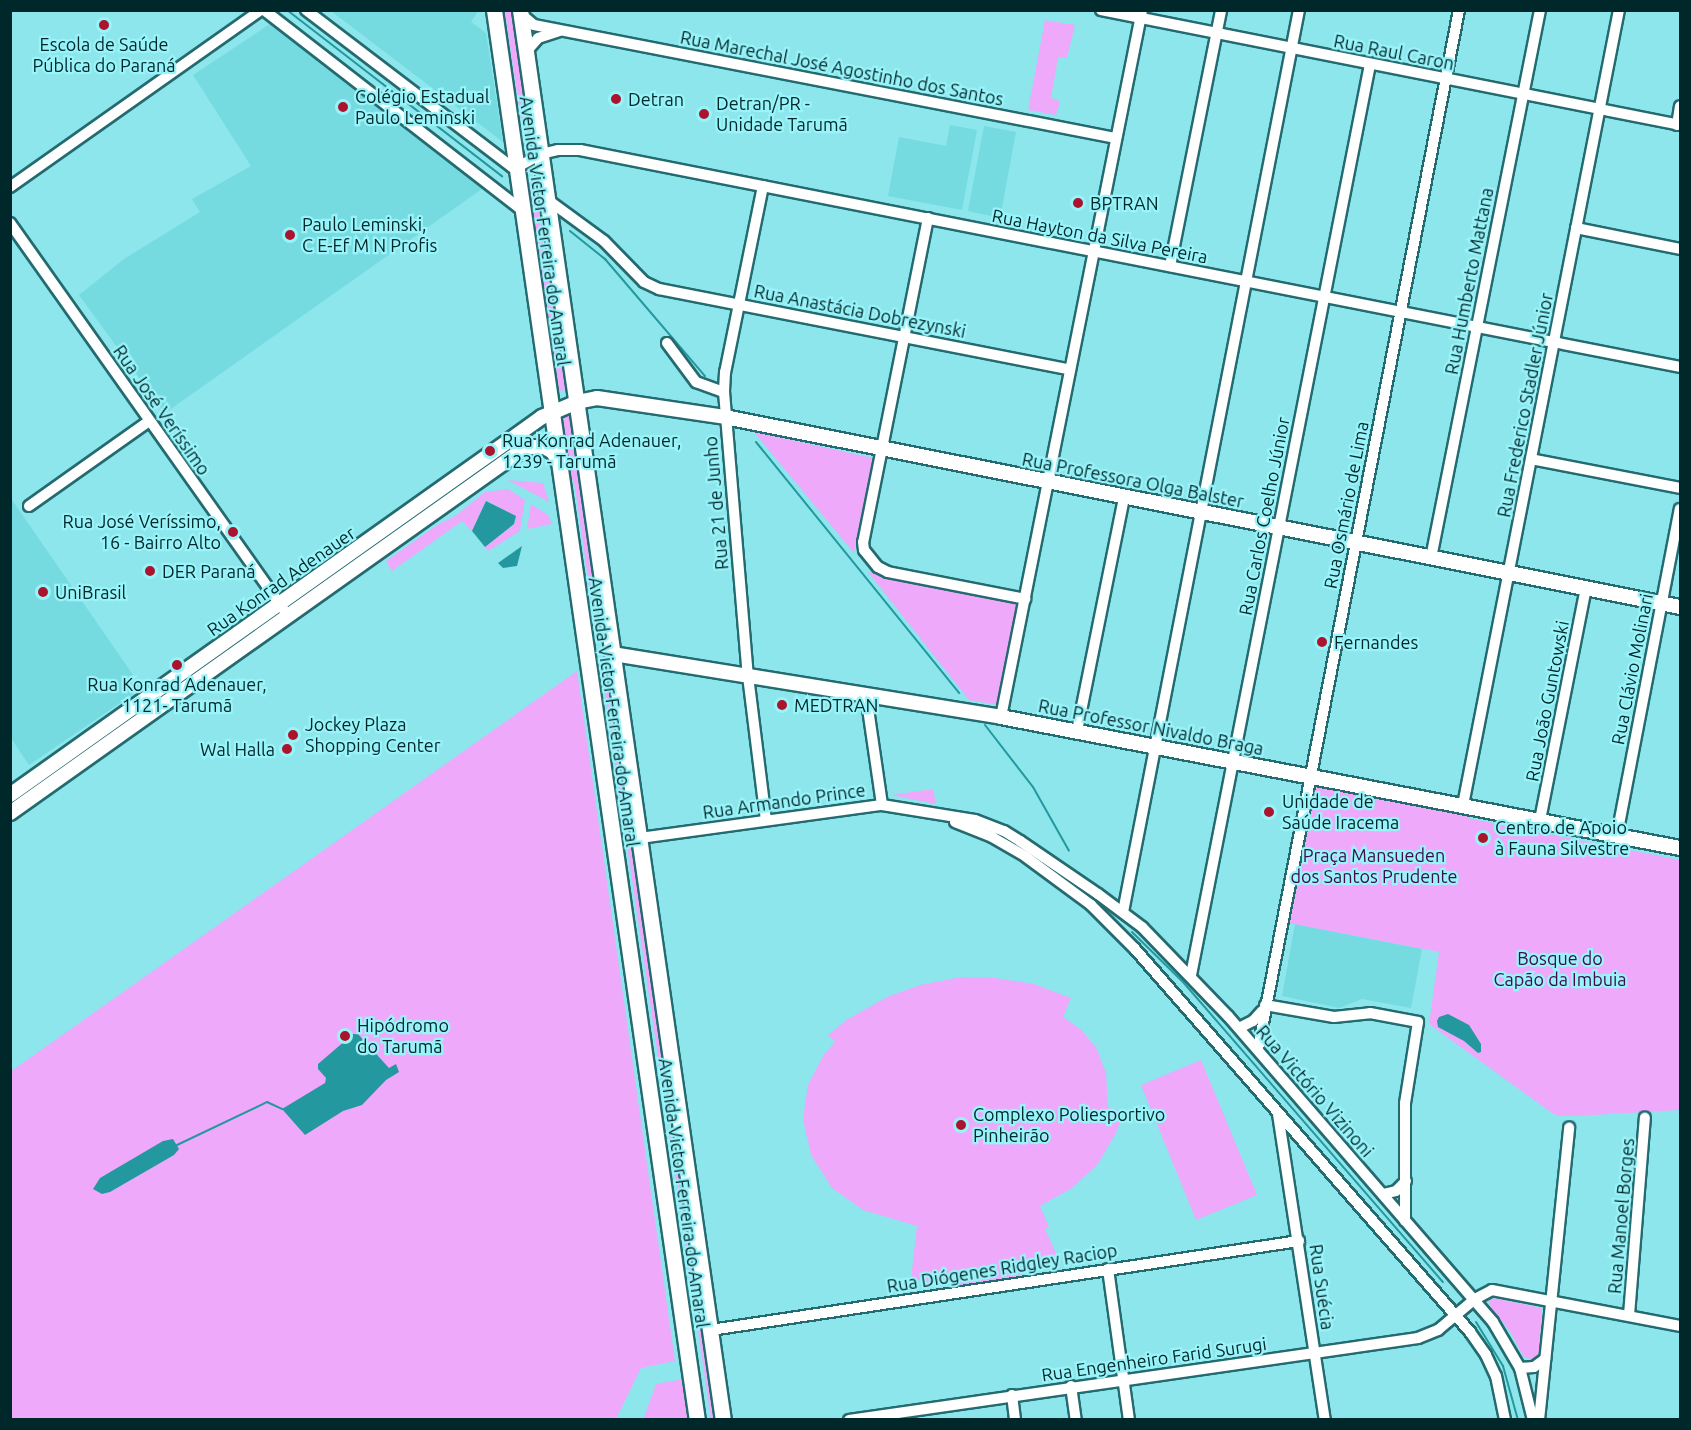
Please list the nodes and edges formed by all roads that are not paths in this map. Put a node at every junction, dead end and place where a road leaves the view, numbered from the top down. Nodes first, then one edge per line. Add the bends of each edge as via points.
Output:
1 (262, 10) edge
2 (306, 10) edge
3 (494, 10) edge
4 (1101, 10) edge
5 (1221, 10) edge
6 (1299, 10) edge
7 (1459, 10) edge
8 (1540, 10) edge
9 (1619, 10) edge
10 (520, 12) edge
11 (1141, 14) edge
12 (562, 30) junction
13 (1217, 33) junction
14 (1292, 48) junction
15 (526, 52) junction
16 (1370, 64) junction
17 (1446, 79) junction
18 (1523, 94) junction
19 (1680, 106) edge
20 (1600, 110) junction
21 (1679, 125) edge
22 (1116, 138) junction
23 (541, 154) junction
24 (516, 168) junction
25 (763, 186) junction
26 (10, 187) edge
27 (548, 200) junction
28 (522, 210) junction
29 (928, 218) junction
30 (10, 223) edge
31 (1576, 228) junction
32 (1680, 249) edge
33 (1094, 251) junction
34 (1170, 266) junction
35 (1246, 281) junction
36 (1324, 297) junction
37 (739, 304) junction
38 (1400, 311) junction
39 (1477, 327) junction
40 (904, 337) junction
41 (1554, 342) junction
42 (667, 343) dead end
43 (1680, 367) edge
44 (1070, 369) junction
45 (724, 392) junction
46 (577, 402) junction
47 (551, 413) junction
48 (725, 417) junction
49 (149, 421) junction
50 (882, 448) junction
51 (1531, 459) junction
52 (558, 461) junction
53 (1048, 481) junction
54 (1680, 488) edge
55 (1124, 496) junction
56 (29, 506) dead end
57 (1680, 509) edge
58 (1201, 512) junction
59 (1279, 527) junction
60 (1355, 542) junction
61 (1431, 558) junction
62 (1508, 573) junction
63 (1586, 588) junction
64 (1025, 599) junction
65 (1662, 603) junction
66 (279, 604) junction
67 (1680, 607) edge
68 (288, 616) junction
69 (582, 626) junction
70 (613, 654) junction
71 (748, 676) junction
72 (866, 695) junction
73 (1001, 717) junction
74 (1077, 731) junction
75 (1155, 746) junction
76 (1233, 760) junction
77 (1310, 775) junction
78 (10, 795) edge
79 (882, 804) junction
80 (1463, 805) junction
81 (10, 813) edge
82 (933, 814) junction
83 (766, 820) junction
84 (1540, 820) junction
85 (1617, 835) junction
86 (640, 838) junction
87 (1680, 848) edge
88 (1123, 912) junction
89 (1191, 975) junction
90 (1264, 1005) junction
91 (1239, 1028) junction
92 (1257, 1049) junction
93 (676, 1092) junction
94 (650, 1096) junction
95 (1277, 1113) junction
96 (1645, 1118) dead end
97 (681, 1125) junction
98 (1569, 1128) dead end
99 (655, 1129) junction
100 (1304, 1143) junction
101 (1286, 1160) junction
102 (1406, 1181) junction
103 (1383, 1194) junction
104 (1405, 1221) junction
105 (1299, 1240) junction
106 (1108, 1269) junction
107 (1474, 1299) junction
108 (1551, 1300) junction
109 (1456, 1316) junction
110 (1629, 1316) junction
111 (1680, 1326) edge
112 (711, 1330) junction
113 (1315, 1354) junction
114 (1545, 1359) junction
115 (1520, 1368) junction
116 (1124, 1379) junction
117 (1071, 1386) junction
118 (1012, 1395) junction
119 (697, 1419) edge
120 (723, 1419) edge
121 (849, 1419) edge
122 (1015, 1419) edge
123 (1076, 1419) edge
124 (1129, 1419) edge
125 (1325, 1419) edge
126 (1505, 1419) edge
127 (1533, 1419) edge
128 (1539, 1419) edge

1 - 26 street
1 - 28 street
2 - 24 street via 507,166
3 - 24 highway, Avenida Victor Ferreira do Amaral
4 - 11 street, Rua Raul Caron
5 - 13 street
6 - 14 street
7 - 17 street, Rua Osmário de Lima
8 - 18 street, Rua Humberto Mattana
9 - 20 street, Rua Frederico Stadler Júnior
10 - 12 street, Rua Marechal José Agostinho dos Santos via 534,25
10 - 15 highway, Avenida Victor Ferreira do Amaral
11 - 13 street, Rua Raul Caron
11 - 22 street
12 - 15 street via 538,38
12 - 22 street, Rua Marechal José Agostinho dos Santos
13 - 14 street, Rua Raul Caron
13 - 34 street
14 - 16 street, Rua Raul Caron
14 - 35 street
15 - 23 highway, Avenida Victor Ferreira do Amaral
16 - 17 street, Rua Raul Caron
16 - 36 street, Rua Carlos Coelho Júnior
17 - 18 street, Rua Raul Caron
17 - 38 street, Rua Osmário de Lima
18 - 20 street, Rua Raul Caron
18 - 39 street, Rua Humberto Mattana
19 - 21 street
20 - 21 street, Rua Raul Caron
20 - 31 street, Rua Frederico Stadler Júnior
22 - 33 street
23 - 24 street, Rua Hayton da Silva Pereira
23 - 25 street, Rua Hayton da Silva Pereira via 580,150
23 - 27 highway, Avenida Victor Ferreira do Amaral
24 - 28 highway, Avenida Victor Ferreira do Amaral
25 - 29 street, Rua Hayton da Silva Pereira
25 - 37 street, Rua 21 de Junho
27 - 37 street, Rua Anastácia Dobrezynski via 604,240 644,282 659,289
27 - 46 highway, Avenida Victor Ferreira do Amaral
28 - 47 highway, Avenida Victor Ferreira do Amaral
29 - 33 street, Rua Hayton da Silva Pereira
29 - 40 street
30 - 49 street, Rua José Veríssimo
31 - 32 street
31 - 41 street, Rua Frederico Stadler Júnior
33 - 34 street, Rua Hayton da Silva Pereira
33 - 44 street
34 - 35 street, Rua Hayton da Silva Pereira
35 - 36 street, Rua Hayton da Silva Pereira
35 - 58 street
36 - 38 street, Rua Hayton da Silva Pereira
36 - 59 street, Rua Carlos Coelho Júnior
37 - 40 street, Rua Anastácia Dobrezynski
37 - 45 street, Rua 21 de Junho
38 - 39 street, Rua Hayton da Silva Pereira
38 - 60 street, Rua Osmário de Lima
39 - 41 street, Rua Hayton da Silva Pereira
39 - 61 street, Rua Humberto Mattana
40 - 44 street, Rua Anastácia Dobrezynski
40 - 50 street
41 - 43 street, Rua Hayton da Silva Pereira
41 - 51 street, Rua Frederico Stadler Júnior
42 - 45 street via 696,382
44 - 53 street
45 - 48 street, Rua 21 de Junho
46 - 47 main road, Rua Konrad Adenauer
46 - 48 main road, Rua Professora Olga Balster via 597,398
46 - 70 highway, Avenida Victor Ferreira do Amaral
47 - 52 highway, Avenida Victor Ferreira do Amaral
47 - 66 main road, Rua Konrad Adenauer
48 - 50 main road, Rua Professora Olga Balster
48 - 71 street, Rua 21 de Junho
49 - 56 street
49 - 66 street, Rua José Veríssimo
50 - 53 main road, Rua Professora Olga Balster
50 - 64 street via 863,542 872,561 888,572
51 - 54 street
51 - 62 street, Rua Frederico Stadler Júnior
52 - 68 main road, Rua Konrad Adenauer via 544,447 523,449
52 - 69 highway, Avenida Victor Ferreira do Amaral
53 - 55 main road, Rua Professora Olga Balster
53 - 64 street
55 - 58 main road, Rua Professora Olga Balster
55 - 74 street
57 - 65 street, Rua Clávio Molinari
58 - 59 main road, Rua Professora Olga Balster
58 - 75 street
59 - 60 main road, Rua Professora Olga Balster
59 - 76 street, Rua Carlos Coelho Júnior
60 - 61 main road, Rua Professora Olga Balster
60 - 77 street, Rua Osmário de Lima
61 - 62 main road, Rua Professora Olga Balster
62 - 63 main road, Rua Professora Olga Balster
62 - 80 street, Rua Frederico Stadler Júnior
63 - 65 main road, Rua Professora Olga Balster
63 - 84 street, Rua João Guntowski
64 - 73 street
65 - 67 main road, Rua Professora Olga Balster
65 - 85 street, Rua Clávio Molinari
66 - 68 street, Rua José Veríssimo
66 - 78 main road, Rua Konrad Adenauer
68 - 81 main road, Rua Konrad Adenauer
69 - 70 highway via 593,644
69 - 94 highway, Avenida Victor Ferreira do Amaral
70 - 71 main road, Rua Professor Nivaldo Braga
70 - 86 highway, Avenida Victor Ferreira do Amaral
71 - 72 main road, Rua Professor Nivaldo Braga
71 - 83 street, Rua 21 de Junho
72 - 73 main road, Rua Professor Nivaldo Braga
72 - 79 street
73 - 74 main road, Rua Professor Nivaldo Braga
74 - 75 main road, Rua Professor Nivaldo Braga
75 - 76 main road, Rua Professor Nivaldo Braga
75 - 88 street
76 - 77 main road, Rua Professor Nivaldo Braga
76 - 89 street, Rua Carlos Coelho Júnior
77 - 80 main road, Rua Professor Nivaldo Braga
77 - 90 street, Rua Osmário de Lima
79 - 82 street, Rua Armando Prince
79 - 83 street, Rua Armando Prince
80 - 84 main road, Rua Professor Nivaldo Braga
82 - 88 street, Rua Armando Prince via 975,820 1004,831
82 - 95 street, Rua Armando Prince via 1006,844 1078,894 1119,932
83 - 86 street, Rua Armando Prince
84 - 85 main road, Rua Professor Nivaldo Braga
85 - 87 main road, Rua Professor Nivaldo Braga
86 - 93 highway, Avenida Victor Ferreira do Amaral
88 - 89 street, Rua Victório Vizinoni
89 - 91 street, Rua Victório Vizinoni
90 - 91 street via 1257,1018
90 - 92 street, Rua Osmário de Lima
90 - 102 street via 1334,1017 1370,1013 1418,1022 1405,1103
91 - 92 street, Rua Victório Vizinoni
92 - 103 street, Rua Victório Vizinoni
93 - 94 highway via 672,1099 663,1102
93 - 97 highway, Avenida Victor Ferreira do Amaral
94 - 99 highway, Avenida Victor Ferreira do Amaral
95 - 100 street
95 - 101 street, Rua Suécia
96 - 110 street, Rua Manoel Borges
97 - 99 highway via 668,1118
97 - 112 highway, Avenida Victor Ferreira do Amaral
98 - 108 street
99 - 119 highway, Avenida Victor Ferreira do Amaral
100 - 101 street via 1293,1146
100 - 109 street
101 - 105 street, Rua Suécia
102 - 103 street via 1396,1191
102 - 104 street
103 - 104 street, Rua Victório Vizinoni
104 - 107 street, Rua Victório Vizinoni
105 - 106 street, Rua Diógenes Ridgley Raciop
105 - 113 street, Rua Suécia
106 - 112 street, Rua Diógenes Ridgley Raciop
106 - 116 street
107 - 108 street via 1499,1290
107 - 109 street, Rua Engenheiro Farid Surugi
107 - 115 street, Rua Victório Vizinoni via 1502,1333
108 - 110 street
108 - 114 street
109 - 113 street, Rua Engenheiro Farid Surugi via 1438,1330 1418,1338
109 - 126 street via 1492,1366
110 - 111 street
112 - 120 highway, Avenida Victor Ferreira do Amaral
113 - 116 street, Rua Engenheiro Farid Surugi
113 - 125 street, Rua Suécia
114 - 115 street via 1534,1367
114 - 128 street
115 - 127 street, Rua Victório Vizinoni
116 - 117 street, Rua Engenheiro Farid Surugi
116 - 124 street
117 - 118 street, Rua Engenheiro Farid Surugi
117 - 123 street
118 - 121 street, Rua Engenheiro Farid Surugi
118 - 122 street

